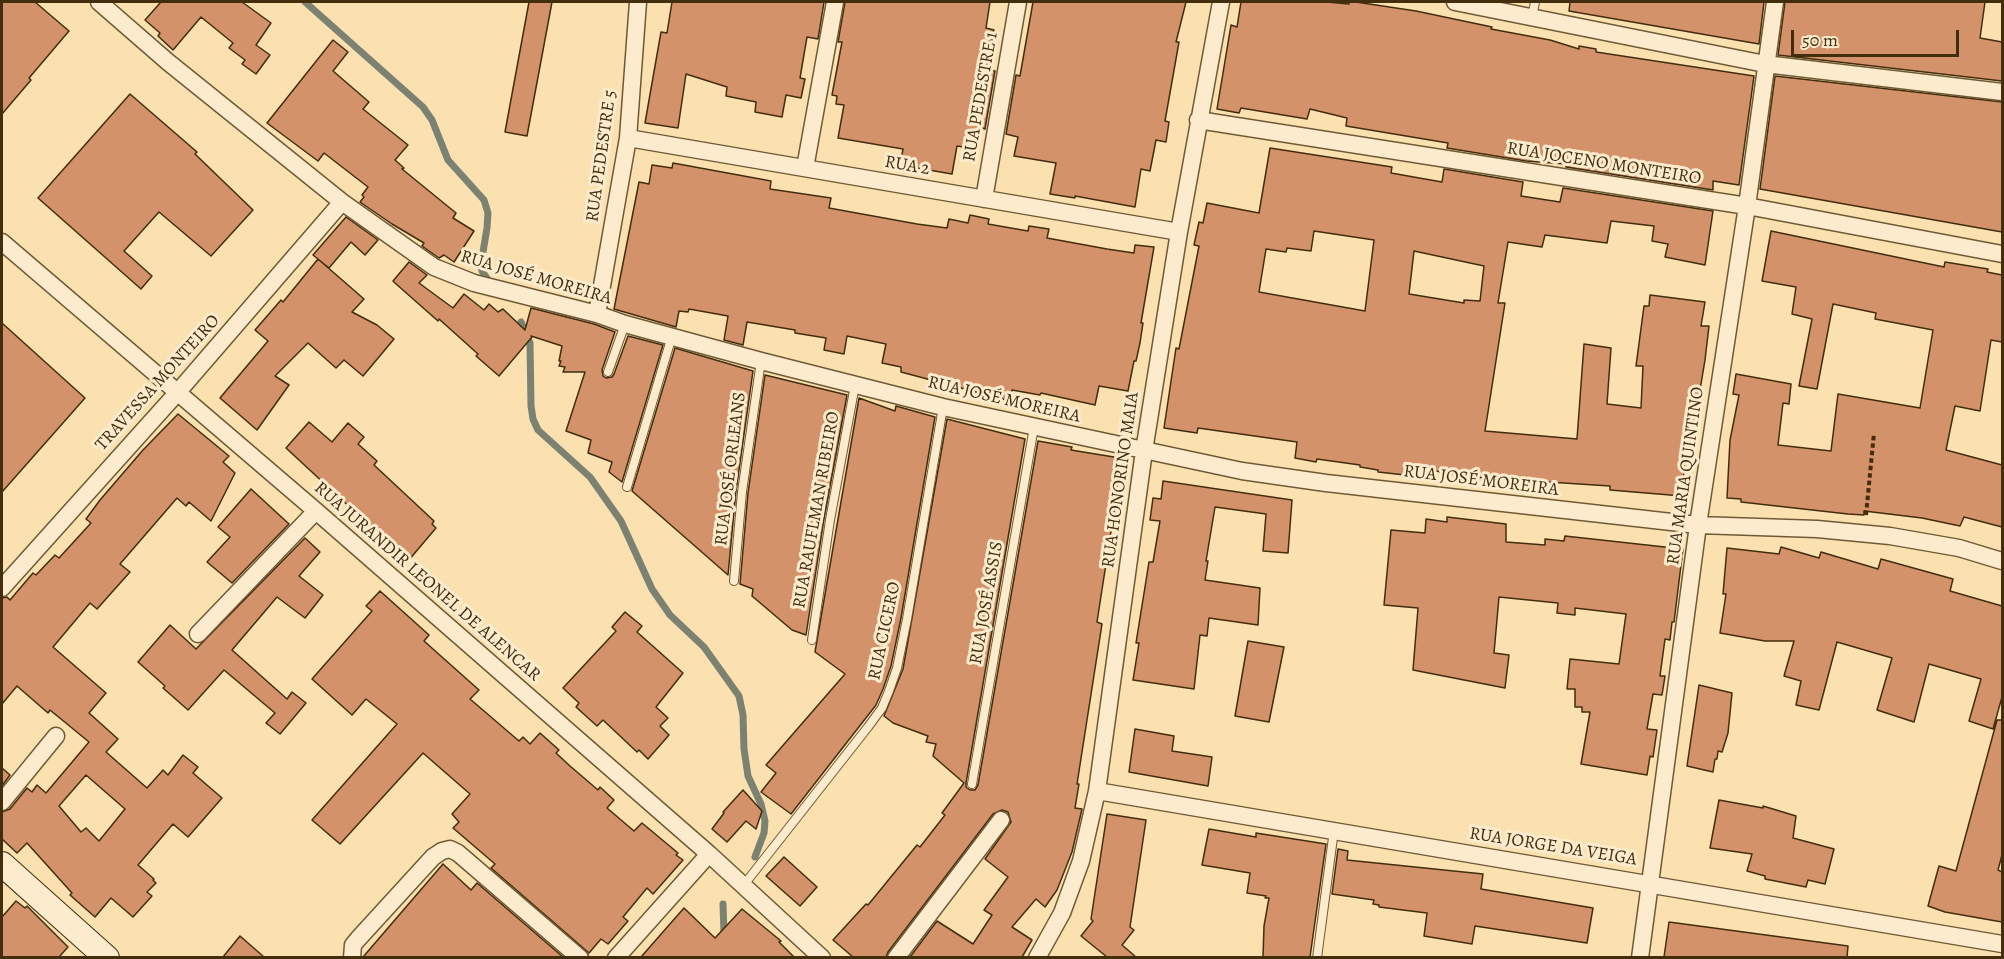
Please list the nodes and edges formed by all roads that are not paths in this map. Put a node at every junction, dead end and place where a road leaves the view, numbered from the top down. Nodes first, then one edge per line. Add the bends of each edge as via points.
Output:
1 (99, 2) edge
2 (638, 2) edge
3 (835, 2) edge
4 (1018, 2) edge
5 (1221, 2) edge
6 (1455, 2) edge
7 (1775, 2) edge
8 (1534, 9) edge
9 (1765, 64) junction
10 (2002, 92) edge
11 (1198, 120) junction
12 (628, 138) junction
13 (806, 168) junction
14 (984, 199) junction
15 (342, 202) junction
16 (1747, 206) junction
17 (1179, 232) junction
18 (2, 242) edge
19 (2002, 254) edge
20 (597, 315) junction
21 (625, 324) junction
22 (672, 336) junction
23 (761, 361) junction
24 (608, 372) dead end
25 (855, 385) junction
26 (177, 393) junction
27 (943, 407) junction
28 (1034, 427) junction
29 (1144, 451) junction
30 (627, 487) dead end
31 (316, 511) junction
32 (1698, 525) junction
33 (2002, 561) edge
34 (734, 581) dead end
35 (2, 588) edge
36 (198, 634) dead end
37 (812, 640) dead end
38 (56, 736) dead end
39 (972, 784) dead end
40 (1097, 791) junction
41 (2, 802) edge
42 (1001, 820) dead end
43 (1334, 830) junction
44 (709, 854) junction
45 (2, 864) edge
46 (1651, 883) junction
47 (743, 886) junction
48 (2002, 944) edge
49 (353, 951) edge
50 (107, 957) edge
51 (580, 957) edge
52 (616, 957) edge
53 (822, 957) edge
54 (896, 957) edge
55 (1037, 957) edge
56 (1317, 957) edge
57 (1640, 957) edge

1 - 15 street, RUA JOSÉ MOREIRA
2 - 12 street, RUA PEDESTRE 5
3 - 13 street
4 - 14 street, RUA PEDESTRE 1
5 - 11 street, RUA HONORINO MAIA
6 - 8 street
7 - 9 street, RUA MARIA QUINTINO
8 - 9 street
9 - 10 street
9 - 16 street, RUA MARIA QUINTINO
11 - 16 street, RUA JOCENO MONTEIRO
11 - 17 street, RUA HONORINO MAIA
12 - 13 street, RUA 2
12 - 20 street, RUA PEDESTRE 5
13 - 14 street, RUA 2
14 - 17 street, RUA 2
15 - 20 street, RUA JOSÉ MOREIRA via 434,267 474,283
15 - 26 street, TRAVESSA MONTEIRO
16 - 19 street, RUA JOCENO MONTEIRO
16 - 32 street, RUA MARIA QUINTINO
17 - 29 street, RUA HONORINO MAIA
18 - 26 street, RUA JURANDIR LEONEL DE ALENCAR
20 - 21 street, RUA JOSÉ MOREIRA
21 - 22 street, RUA JOSÉ MOREIRA
21 - 24 lane
22 - 23 street, RUA JOSÉ MOREIRA
22 - 30 lane
23 - 25 street, RUA JOSÉ MOREIRA
23 - 34 lane, RUA JOSÉ ORLEANS
25 - 27 street, RUA JOSÉ MOREIRA
25 - 37 lane, RUA RAUFLMAN RIBEIRO
26 - 31 street, RUA JURANDIR LEONEL DE ALENCAR
26 - 35 street, TRAVESSA MONTEIRO
27 - 28 street, RUA JOSÉ MOREIRA
27 - 47 lane, RUA CICERO via 907,619 890,691 868,727
28 - 29 street, RUA JOSÉ MOREIRA
28 - 39 lane, RUA JOSÉ ASSIS
29 - 32 street, RUA JOSÉ MOREIRA via 1326,483
29 - 40 street, RUA HONORINO MAIA
31 - 36 street
31 - 44 street, RUA JURANDIR LEONEL DE ALENCAR
32 - 33 street, RUA JOSÉ MOREIRA via 1864,534 1959,548
32 - 46 street, RUA MARIA QUINTINO
38 - 41 street
40 - 43 street, RUA JORGE DA VEIGA
40 - 55 street, RUA HONORINO MAIA via 1081,861 1062,913
42 - 54 street
43 - 46 street, RUA JORGE DA VEIGA
43 - 56 lane
44 - 47 street, RUA JURANDIR LEONEL DE ALENCAR
44 - 52 street
45 - 50 street
46 - 48 street, RUA JORGE DA VEIGA
46 - 57 street, RUA MARIA QUINTINO
47 - 53 street, RUA JURANDIR LEONEL DE ALENCAR
49 - 51 street via 433,857 450,849

